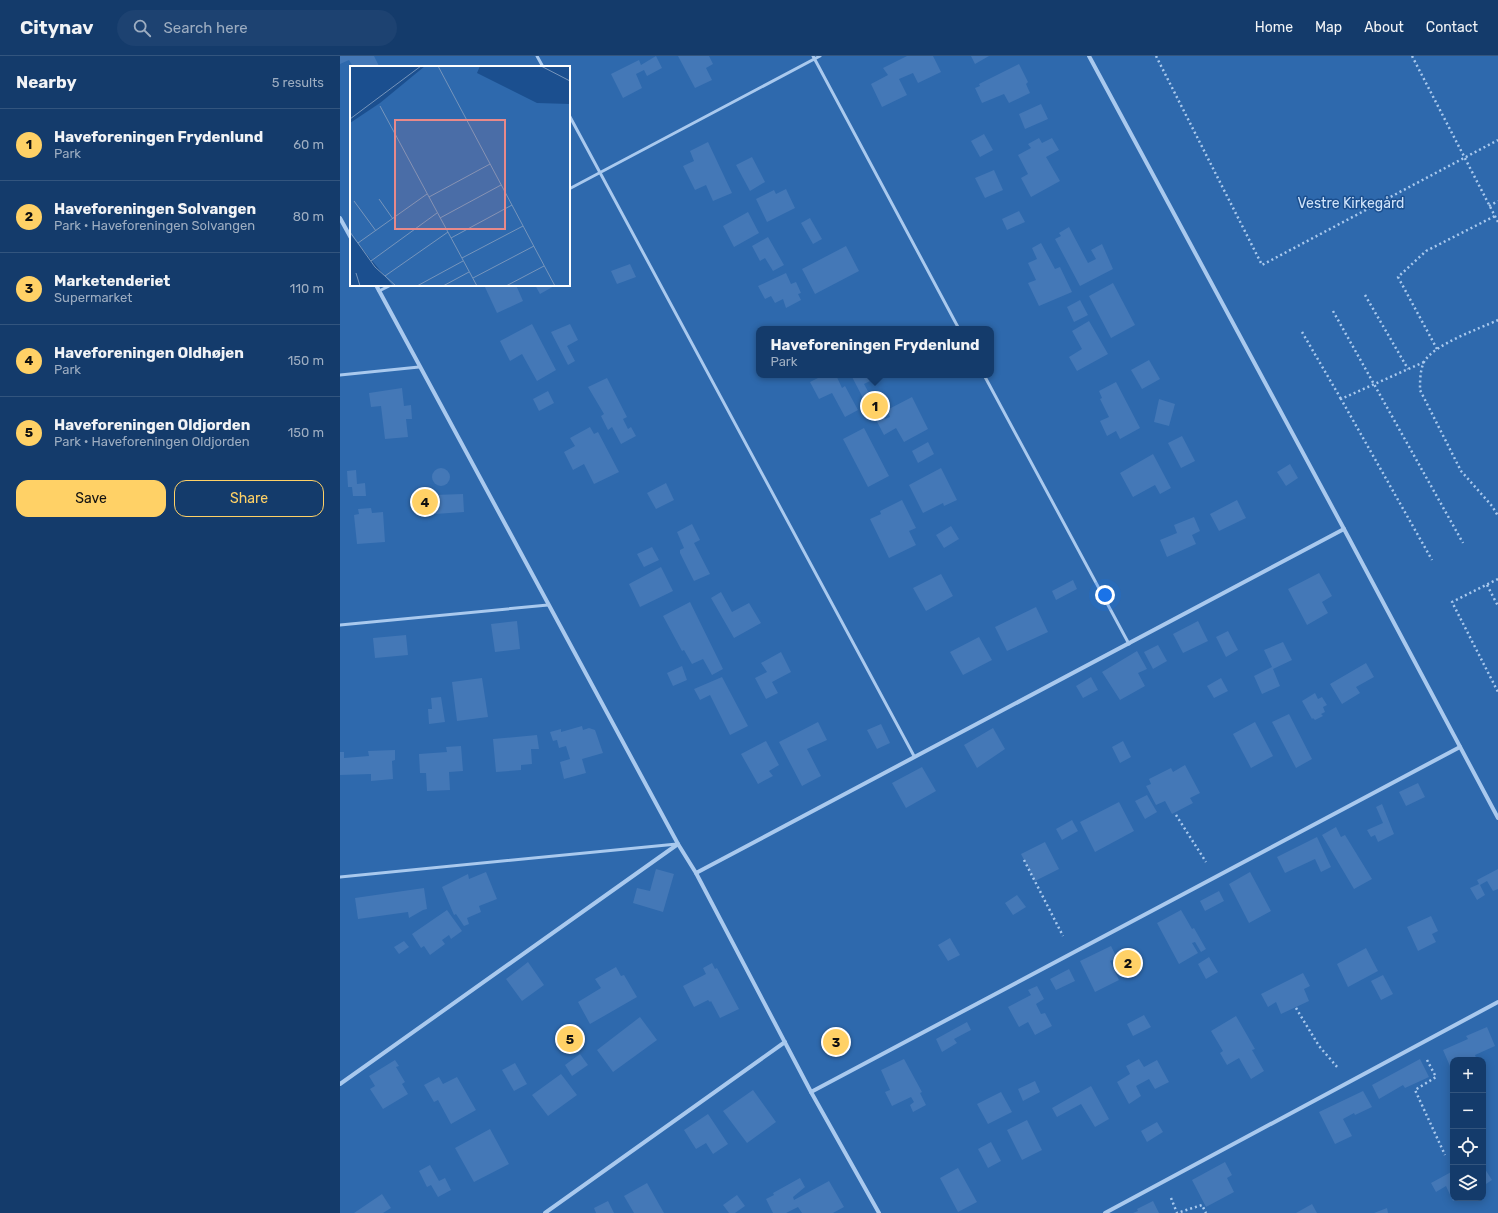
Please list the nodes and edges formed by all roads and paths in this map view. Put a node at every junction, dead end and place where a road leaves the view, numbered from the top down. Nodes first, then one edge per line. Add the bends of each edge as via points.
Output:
1 (537, 56) edge
2 (820, 56) edge
3 (1089, 56) edge
4 (1156, 56) edge
5 (1412, 56) edge
6 (813, 57) edge
7 (542, 66) edge
8 (570, 118) edge
9 (1498, 140) edge
10 (1465, 158) junction
11 (600, 172) junction
12 (570, 188) edge
13 (1498, 201) edge
14 (1489, 206) junction
15 (1495, 216) junction
16 (340, 218) edge
17 (1498, 222) edge
18 (350, 236) edge
19 (376, 286) edge
20 (388, 286) edge
21 (379, 291) junction
22 (1365, 295) dead end
23 (1333, 311) dead end
24 (1498, 320) edge
25 (957, 326) edge
26 (1302, 332) dead end
27 (1437, 349) junction
28 (1424, 362) junction
29 (419, 367) junction
30 (1408, 369) junction
31 (340, 375) edge
32 (986, 378) edge
33 (1373, 385) junction
34 (1341, 400) junction
35 (1498, 516) edge
36 (1344, 529) junction
37 (1463, 542) dead end
38 (1432, 560) dead end
39 (1498, 579) edge
40 (1487, 584) junction
41 (548, 605) junction
42 (1498, 606) edge
43 (340, 625) edge
44 (1129, 644) junction
45 (1498, 692) edge
46 (1460, 747) junction
47 (914, 756) junction
48 (1176, 815) dead end
49 (1498, 818) edge
50 (678, 844) junction
51 (1024, 860) dead end
52 (696, 873) junction
53 (340, 877) edge
54 (1215, 877) junction
55 (1072, 953) junction
56 (1498, 1002) edge
57 (1296, 1008) dead end
58 (785, 1042) junction
59 (1419, 1044) junction
60 (1349, 1081) junction
61 (340, 1084) edge
62 (811, 1092) junction
63 (1445, 1155) dead end
64 (1163, 1181) junction
65 (545, 1213) edge
66 (879, 1213) edge
67 (1105, 1213) edge
68 (1206, 1213) edge

1 - 7 lane
2 - 6 lane
3 - 36 street
4 - 10 path via 1262,265
5 - 10 path
6 - 11 lane
6 - 25 lane
8 - 11 lane
9 - 10 path
10 - 14 path
11 - 12 lane
11 - 47 lane
13 - 14 path
14 - 15 path
15 - 17 path
15 - 27 path via 1426,251 1398,277
16 - 18 street
19 - 21 street
20 - 21 lane
21 - 29 street
22 - 30 path
23 - 33 path
24 - 27 path
26 - 34 path
27 - 28 path
28 - 30 path
28 - 35 path via 1420,390 1461,471
29 - 31 lane
29 - 41 street
30 - 33 path
32 - 44 lane
33 - 34 path
33 - 37 path
34 - 38 path
36 - 44 street
36 - 46 street
39 - 40 path
40 - 42 path
40 - 45 path via 1452,602
41 - 43 lane
41 - 50 street
44 - 47 street
46 - 49 street
46 - 54 street
47 - 52 street
48 - 54 path
50 - 52 street
50 - 53 lane
50 - 61 street
51 - 55 path
52 - 58 street
54 - 55 street
55 - 62 street
56 - 59 street
57 - 60 path via 1319,1046
58 - 62 street
58 - 65 street
59 - 60 street
59 - 63 path via 1436,1077 1415,1090
60 - 64 street
62 - 66 street
64 - 67 street
64 - 68 path via 1177,1213 1202,1205

